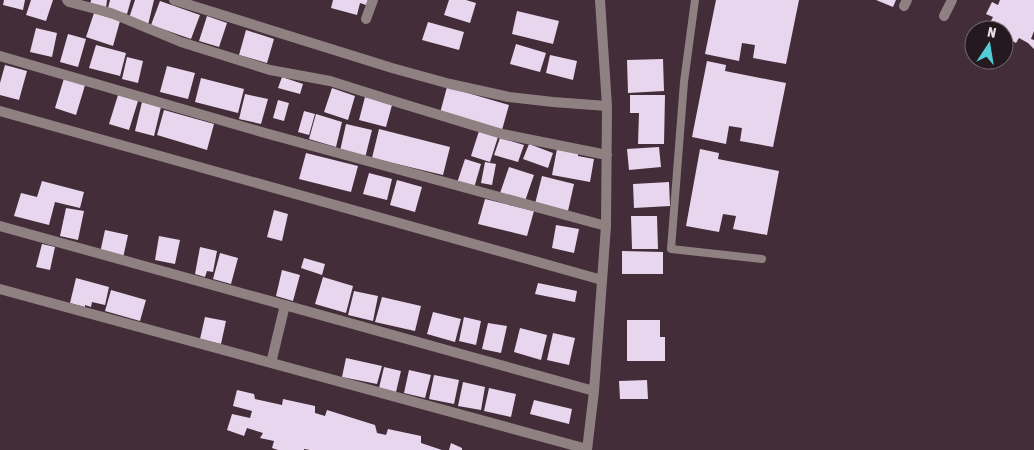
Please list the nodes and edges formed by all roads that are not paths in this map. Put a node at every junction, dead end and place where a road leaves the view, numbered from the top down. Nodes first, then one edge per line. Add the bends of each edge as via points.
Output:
1 (67, 0) edge
2 (174, 0) edge
3 (373, 0) edge
4 (600, 0) edge
5 (695, 0) edge
6 (952, 0) edge
7 (207, 5) edge
8 (944, 16) dead end
9 (366, 19) dead end
10 (0, 56) edge
11 (607, 106) junction
12 (0, 111) edge
13 (607, 154) junction
14 (0, 226) edge
15 (606, 226) junction
16 (762, 259) dead end
17 (602, 280) junction
18 (0, 290) edge
19 (285, 305) junction
20 (271, 363) junction
21 (594, 391) junction
22 (587, 449) edge

1 - 13 street via 110,13 181,42 270,70 330,80 502,134
2 - 7 street
3 - 9 street
4 - 11 street
5 - 16 lane via 684,82 671,249
6 - 8 street
7 - 11 street via 392,68 450,84 509,97
10 - 15 street via 265,133
11 - 13 street
12 - 17 street
13 - 15 street
14 - 19 street
15 - 17 street
17 - 21 street
18 - 20 street
19 - 20 street
19 - 21 street
20 - 22 street
21 - 22 street

